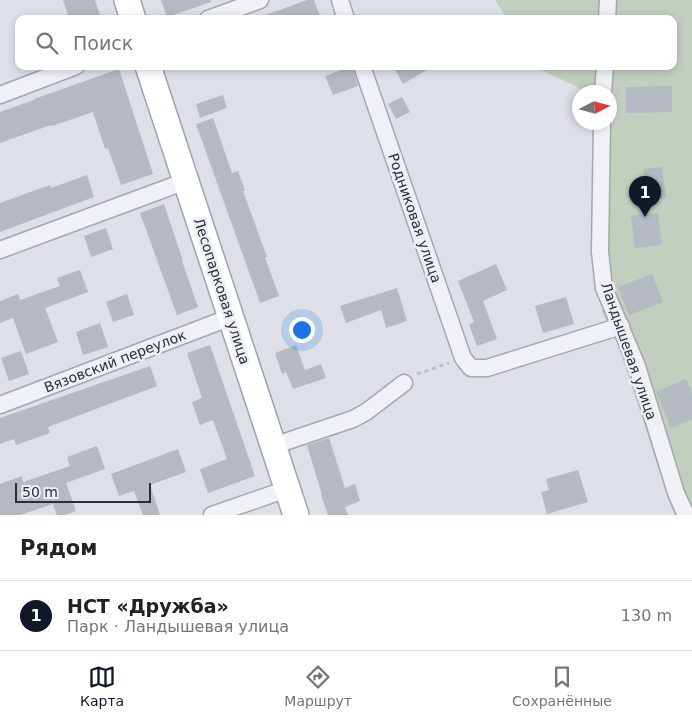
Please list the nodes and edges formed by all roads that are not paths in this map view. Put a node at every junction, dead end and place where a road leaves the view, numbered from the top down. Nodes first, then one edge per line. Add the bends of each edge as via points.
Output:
1 (127, 0) edge
2 (260, 0) edge
3 (340, 0) edge
4 (608, 0) edge
5 (132, 15) edge
6 (219, 15) edge
7 (345, 15) edge
8 (607, 15) edge
9 (66, 70) edge
10 (149, 70) edge
11 (363, 70) edge
12 (605, 70) edge
13 (604, 85) edge
14 (0, 95) edge
15 (602, 130) edge
16 (186, 181) junction
17 (0, 250) edge
18 (231, 317) junction
19 (621, 326) junction
20 (404, 383) road end
21 (0, 405) edge
22 (273, 446) junction
23 (287, 489) junction
24 (212, 515) edge
25 (296, 515) edge
26 (686, 515) edge

1 - 5 main road
2 - 6 street
3 - 7 street
4 - 8 street
9 - 14 street
10 - 16 main road, Лесопарковая улица
11 - 19 street, Родниковая улица via 467,363 487,368
12 - 13 street
15 - 19 street, Ландышевая улица via 600,252 604,288
16 - 17 street
16 - 18 main road, Лесопарковая улица
18 - 21 street, Вязовский переулок
18 - 22 main road, Лесопарковая улица
19 - 26 street, Ландышевая улица
20 - 22 street via 353,419
22 - 23 main road, Лесопарковая улица
23 - 24 street
23 - 25 main road, Лесопарковая улица

